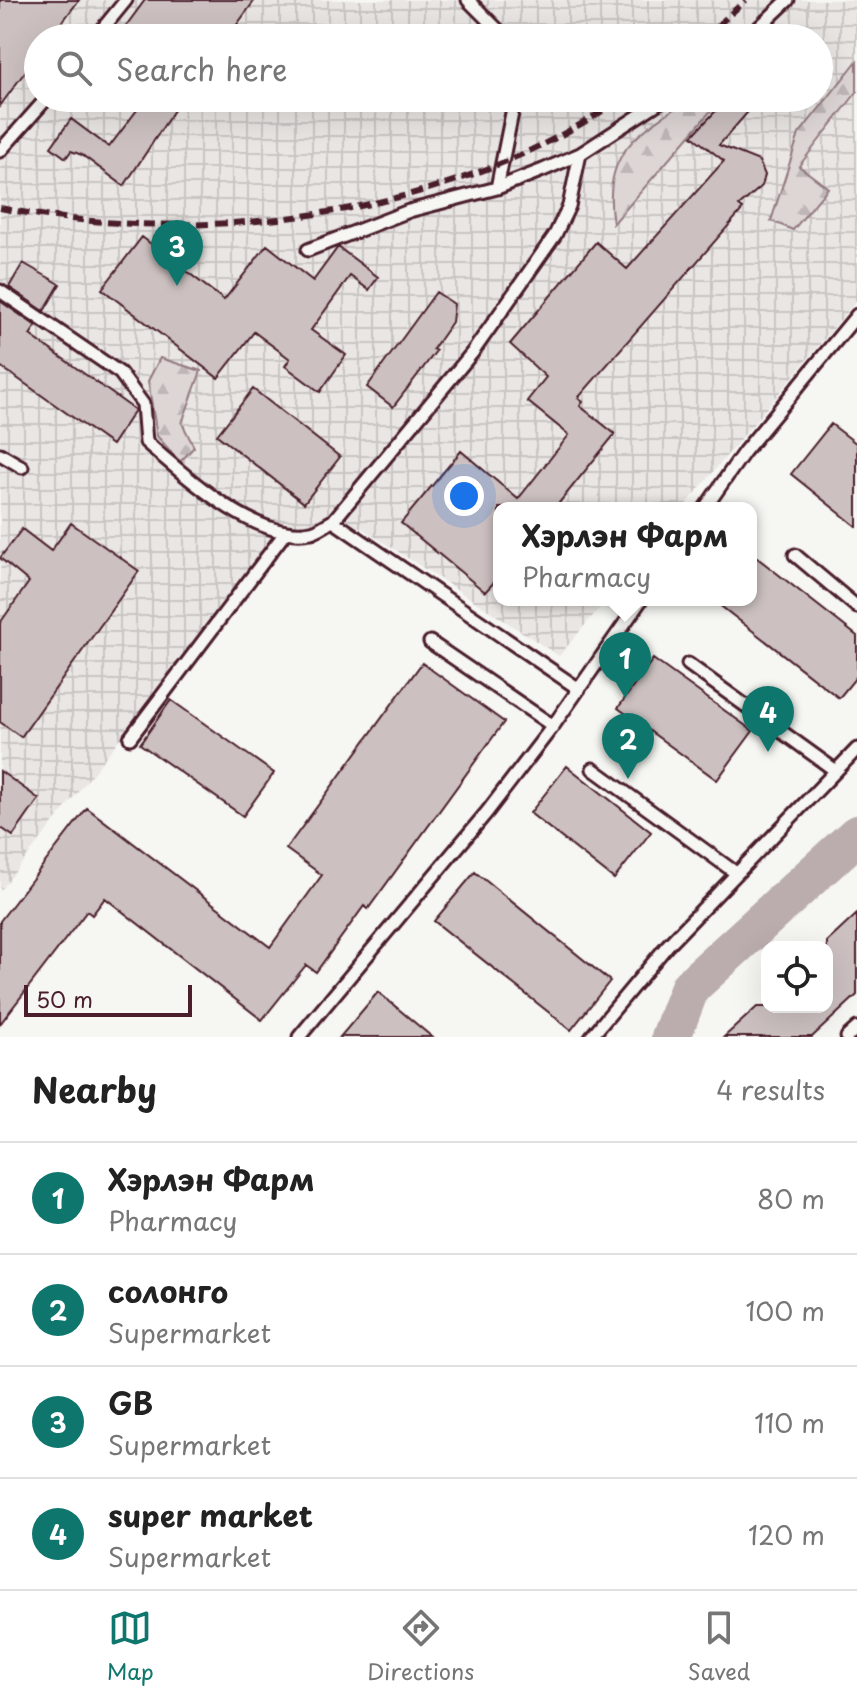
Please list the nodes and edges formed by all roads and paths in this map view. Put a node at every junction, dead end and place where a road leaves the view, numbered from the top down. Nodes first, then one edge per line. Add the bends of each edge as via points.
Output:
1 (126, 0) edge
2 (468, 0) edge
3 (788, 0) edge
4 (106, 24) edge
5 (492, 24) edge
6 (763, 24) edge
7 (35, 112) edge
8 (512, 112) edge
9 (644, 112) edge
10 (0, 151) edge
11 (580, 154) junction
12 (497, 188) junction
13 (308, 250) dead end
14 (0, 291) edge
15 (857, 315) edge
16 (0, 454) edge
17 (22, 467) dead end
18 (709, 502) edge
19 (333, 521) junction
20 (285, 533) junction
21 (795, 555) dead end
22 (637, 606) edge
23 (857, 607) edge
24 (430, 642) dead end
25 (688, 664) dead end
26 (579, 689) junction
27 (553, 726) junction
28 (130, 738) dead end
29 (857, 749) edge
30 (593, 769) dead end
31 (836, 771) junction
32 (736, 873) junction
33 (857, 1028) edge
34 (299, 1037) edge
35 (591, 1037) edge
36 (847, 1037) edge

1 - 4 lane
2 - 5 lane
3 - 6 lane
7 - 10 lane
8 - 12 lane
9 - 11 lane
11 - 12 lane
11 - 19 lane via 569,206 555,235 472,353
12 - 13 lane via 409,211
14 - 20 lane via 120,373 143,404 146,442 178,470 219,504
15 - 18 lane
16 - 17 lane
19 - 20 lane via 313,532
19 - 26 lane
20 - 28 lane
21 - 23 lane
22 - 26 lane
24 - 27 lane
25 - 31 lane
26 - 27 lane
27 - 34 lane
29 - 31 lane
30 - 32 lane
31 - 32 lane
32 - 35 lane
33 - 36 lane

